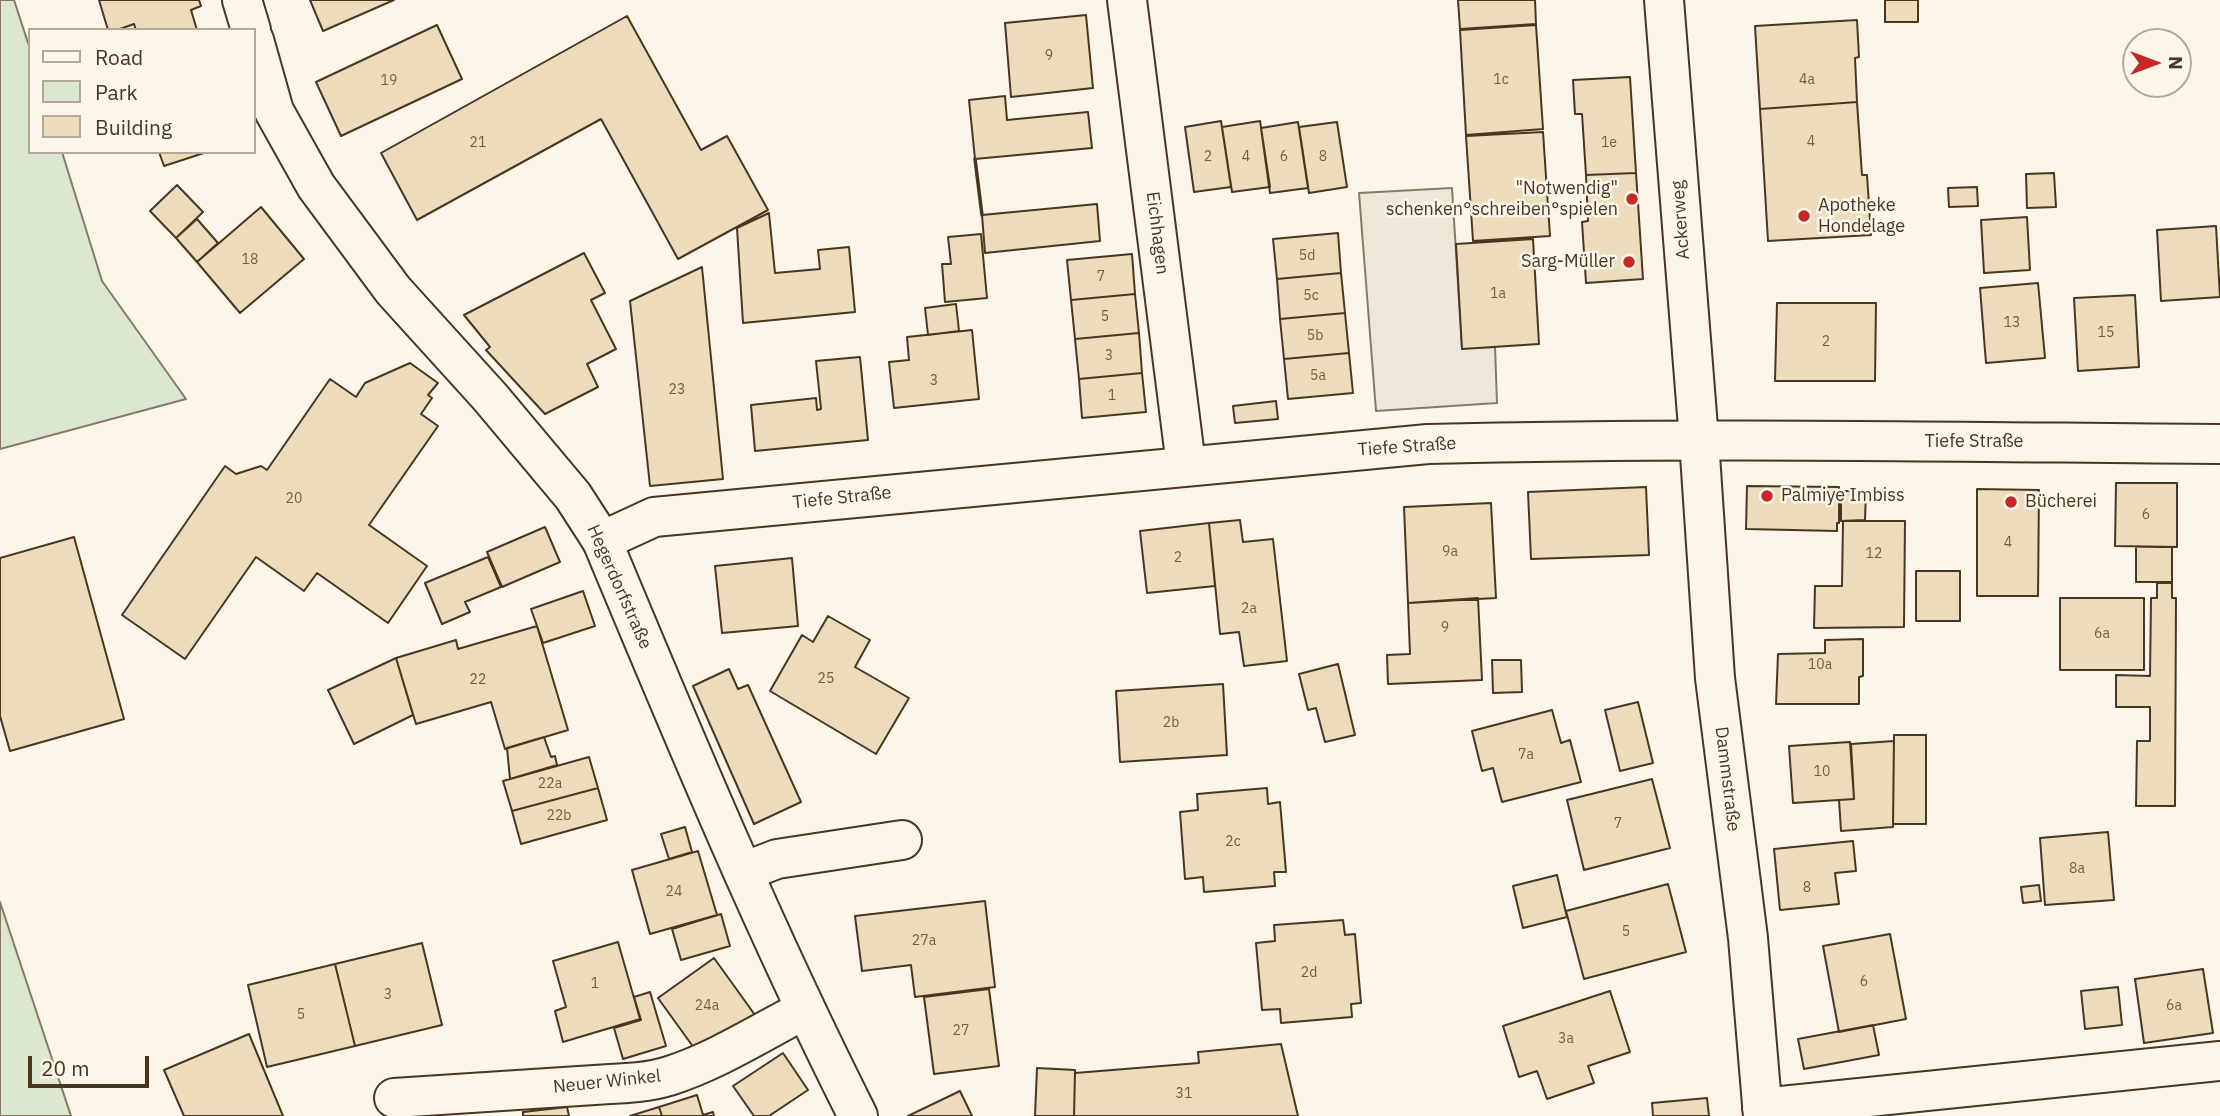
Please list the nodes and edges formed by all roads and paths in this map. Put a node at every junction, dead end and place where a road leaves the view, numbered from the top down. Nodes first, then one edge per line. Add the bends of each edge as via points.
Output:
1 (242, 0) edge
2 (1127, 0) edge
3 (1664, 0) edge
4 (250, 28) edge
5 (256, 47) edge
6 (1699, 440) junction
7 (2220, 444) edge
8 (1186, 466) junction
9 (602, 541) junction
10 (902, 840) dead end
11 (743, 872) junction
12 (804, 1010) junction
13 (2220, 1061) edge
14 (394, 1098) dead end
15 (1763, 1112) edge
16 (858, 1116) edge

1 - 4 street
2 - 8 street, Eichhagen
3 - 6 street, Ackerweg
5 - 9 street, Hegerdorfstraße via 274,111 316,186 393,290 573,496
6 - 7 street, Tiefe Straße
6 - 8 street, Tiefe Straße via 1428,444
6 - 15 street, Dammstraße via 1716,678 1748,938
8 - 9 street, Tiefe Straße via 654,517
9 - 11 street, Hegerdorfstraße
10 - 11 street via 777,859
11 - 12 street, Hegerdorfstraße
12 - 14 street, Neuer Winkel via 695,1067 667,1076
12 - 16 street, Hegerdorfstraße
13 - 15 street

